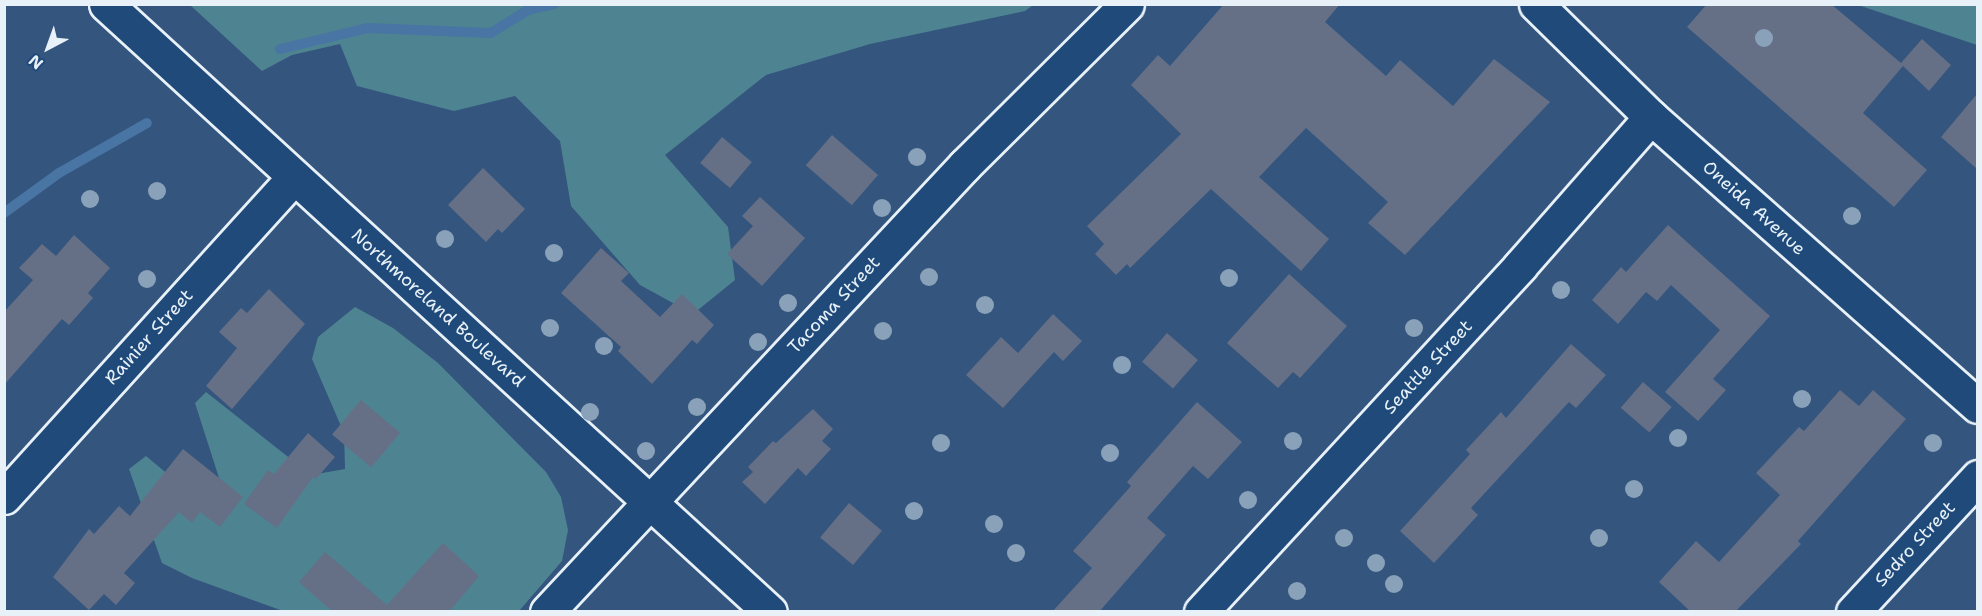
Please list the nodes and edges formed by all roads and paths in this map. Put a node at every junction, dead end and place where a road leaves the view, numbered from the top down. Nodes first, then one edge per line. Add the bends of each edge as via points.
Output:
1 (106, 4) edge
2 (1127, 4) edge
3 (1536, 4) edge
4 (1651, 117) junction
5 (294, 177) junction
6 (1977, 406) edge
7 (1977, 477) edge
8 (4, 497) edge
9 (648, 501) junction
10 (547, 612) edge
11 (771, 612) edge
12 (1200, 612) edge
13 (1853, 612) edge

1 - 5 street, Northmoreland Boulevard
2 - 9 street, Tacoma Street via 965,165
3 - 4 street, Oneida Avenue
4 - 6 street, Oneida Avenue
4 - 12 street, Seattle Street via 1520,266
5 - 8 street, Rainier Street
5 - 9 street, Northmoreland Boulevard
7 - 13 street, Sedro Street
9 - 10 street, Tacoma Street
9 - 11 street, Northmoreland Boulevard

